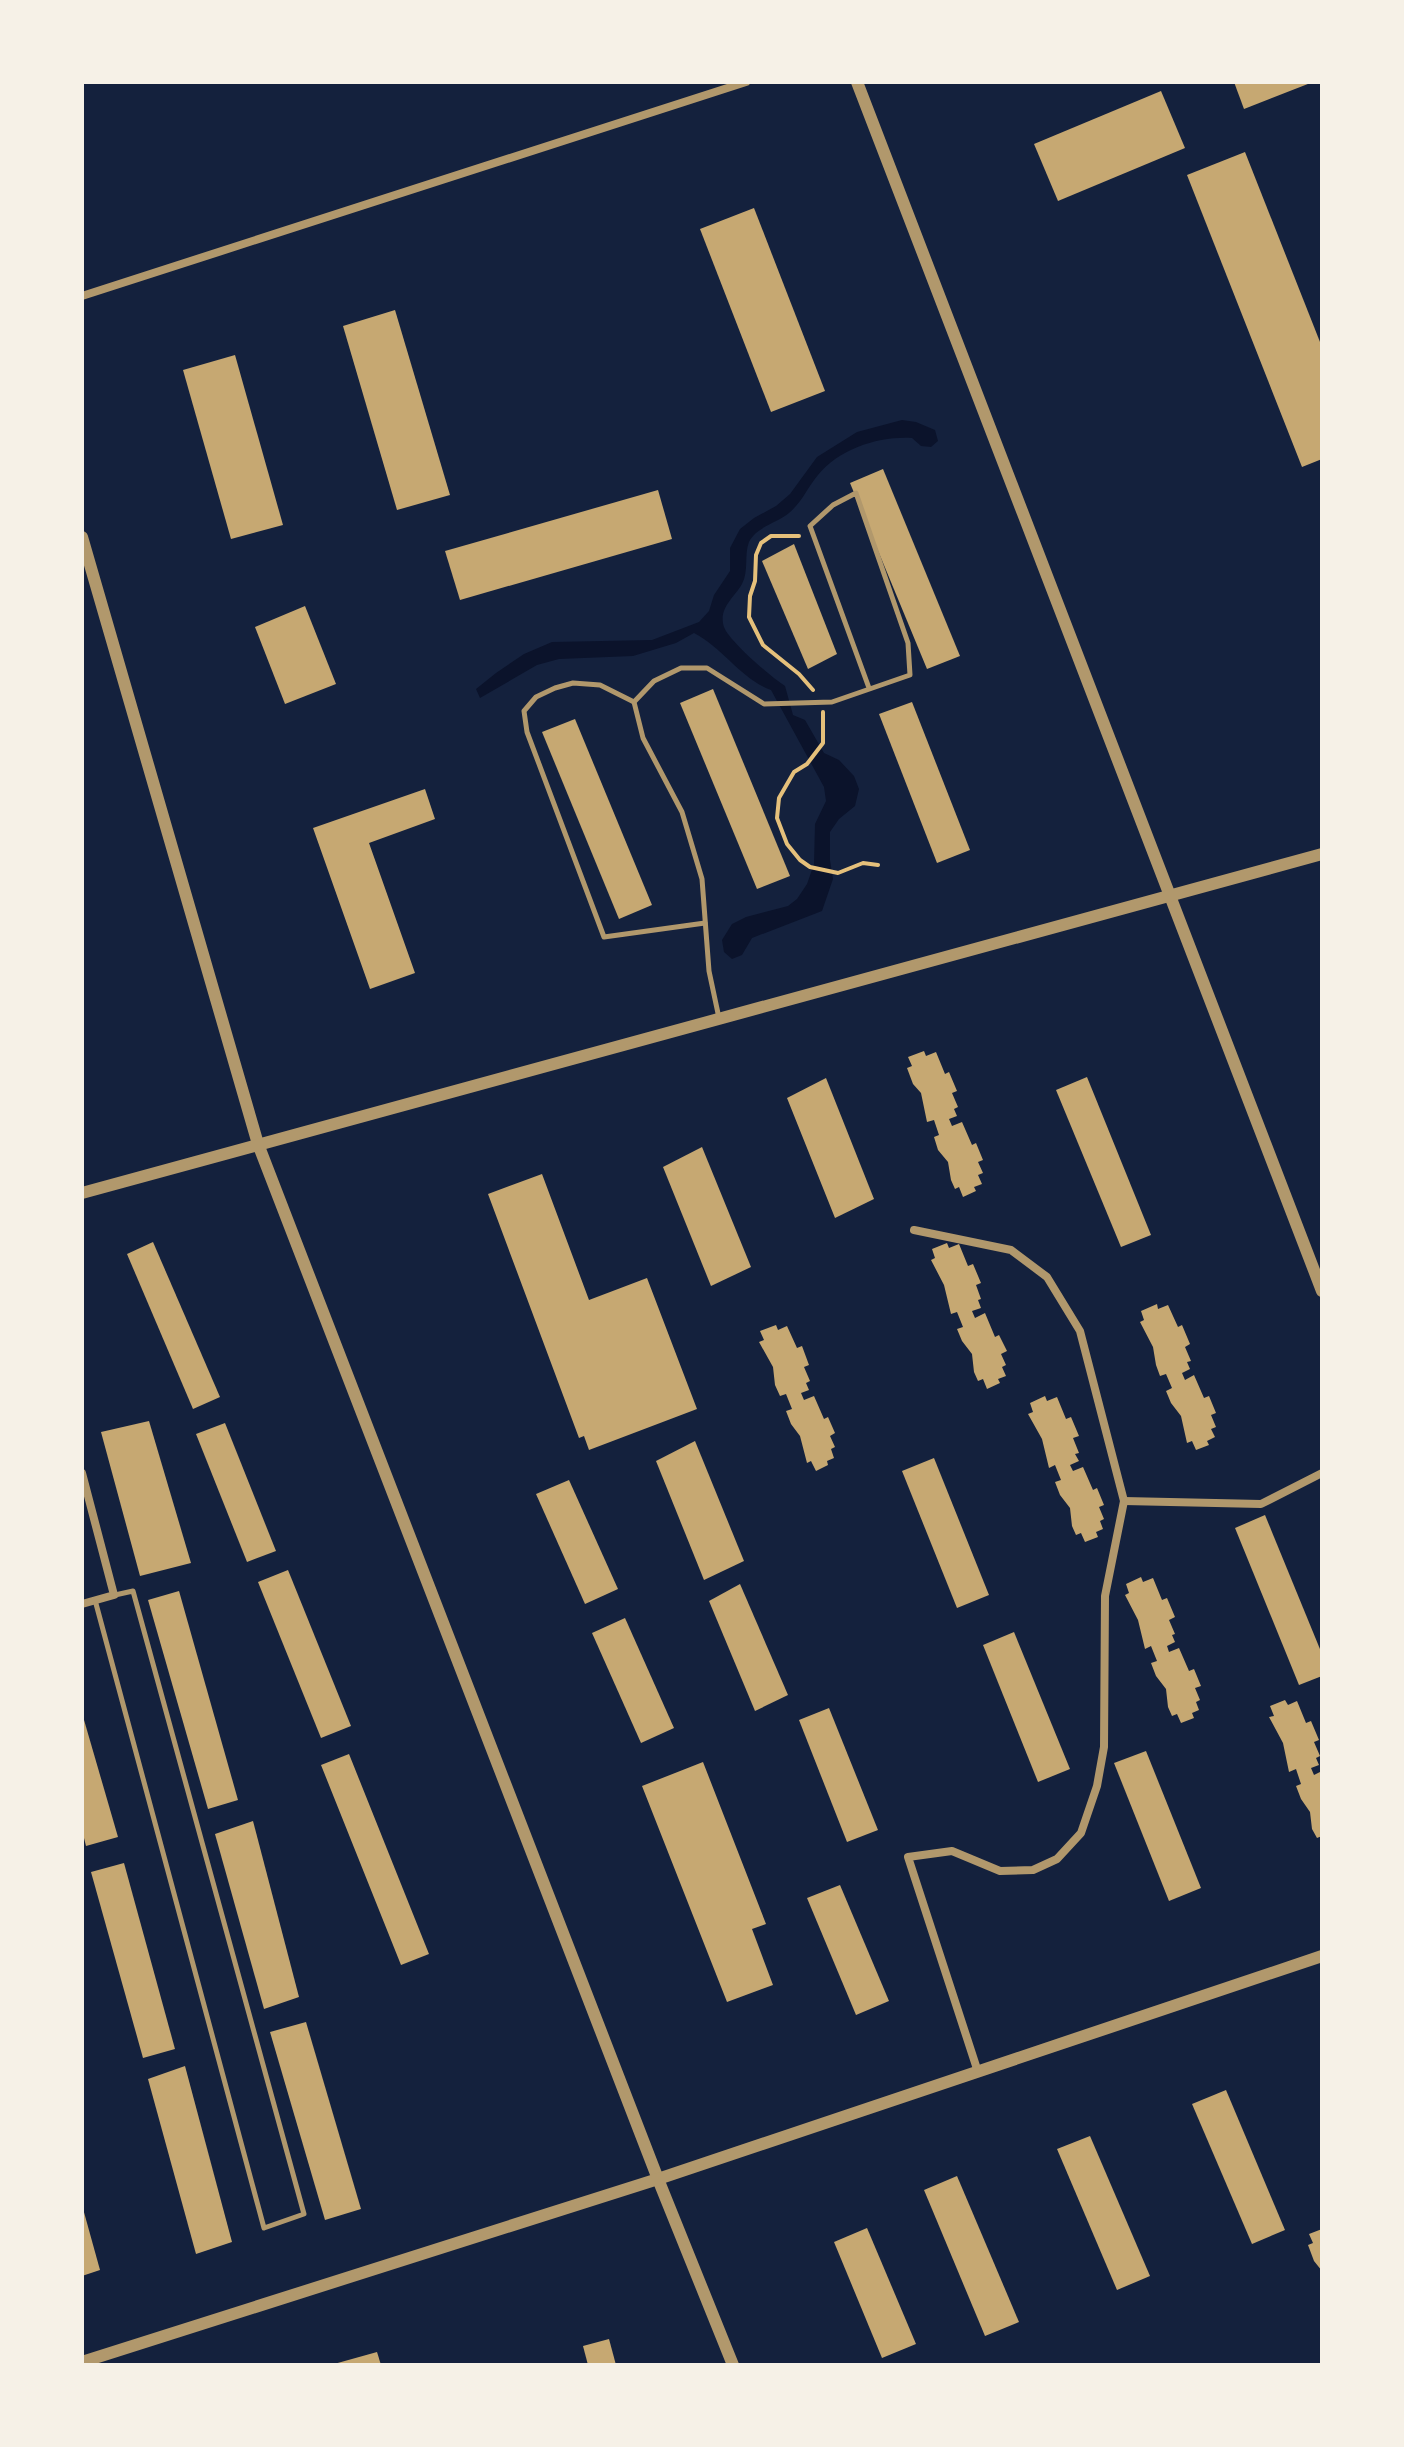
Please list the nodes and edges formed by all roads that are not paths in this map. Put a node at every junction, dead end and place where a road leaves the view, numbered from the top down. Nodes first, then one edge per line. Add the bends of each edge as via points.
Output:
1 (746, 82) edge
2 (857, 82) edge
3 (82, 296) edge
4 (82, 537) edge
5 (869, 688) junction
6 (634, 702) junction
7 (1322, 854) edge
8 (1170, 897) junction
9 (705, 923) junction
10 (720, 1019) junction
11 (258, 1144) junction
12 (82, 1193) edge
13 (914, 1230) dead end
14 (1322, 1291) edge
15 (82, 1473) edge
16 (1322, 1473) edge
17 (1124, 1501) junction
18 (114, 1595) junction
19 (95, 1600) junction
20 (82, 1604) edge
21 (1322, 1956) edge
22 (978, 2072) junction
23 (658, 2179) junction
24 (82, 2362) edge
25 (733, 2365) edge

1 - 3 street
2 - 8 street
4 - 11 street
5 - 5 lane via 910,675 908,643 856,493 810,526
5 - 6 lane via 832,702 764,704 707,668 681,668 654,681
6 - 9 lane via 643,738 682,812 702,879
6 - 9 lane via 600,685 555,688 536,697 524,711 527,732 604,937
7 - 8 street
8 - 10 street
8 - 14 street
9 - 10 lane
10 - 11 street
11 - 12 street
11 - 23 street
13 - 17 street via 1011,1250 1047,1277 1080,1331
15 - 18 street
16 - 17 street via 1261,1504
17 - 22 street via 1105,1596 1104,1747 1081,1833 1057,1859 1033,1870 1000,1871 952,1851 908,1857
18 - 19 street
18 - 19 lane via 133,1591 304,2214 264,2228
19 - 20 street
21 - 22 street
22 - 23 street
23 - 24 street
23 - 25 street

